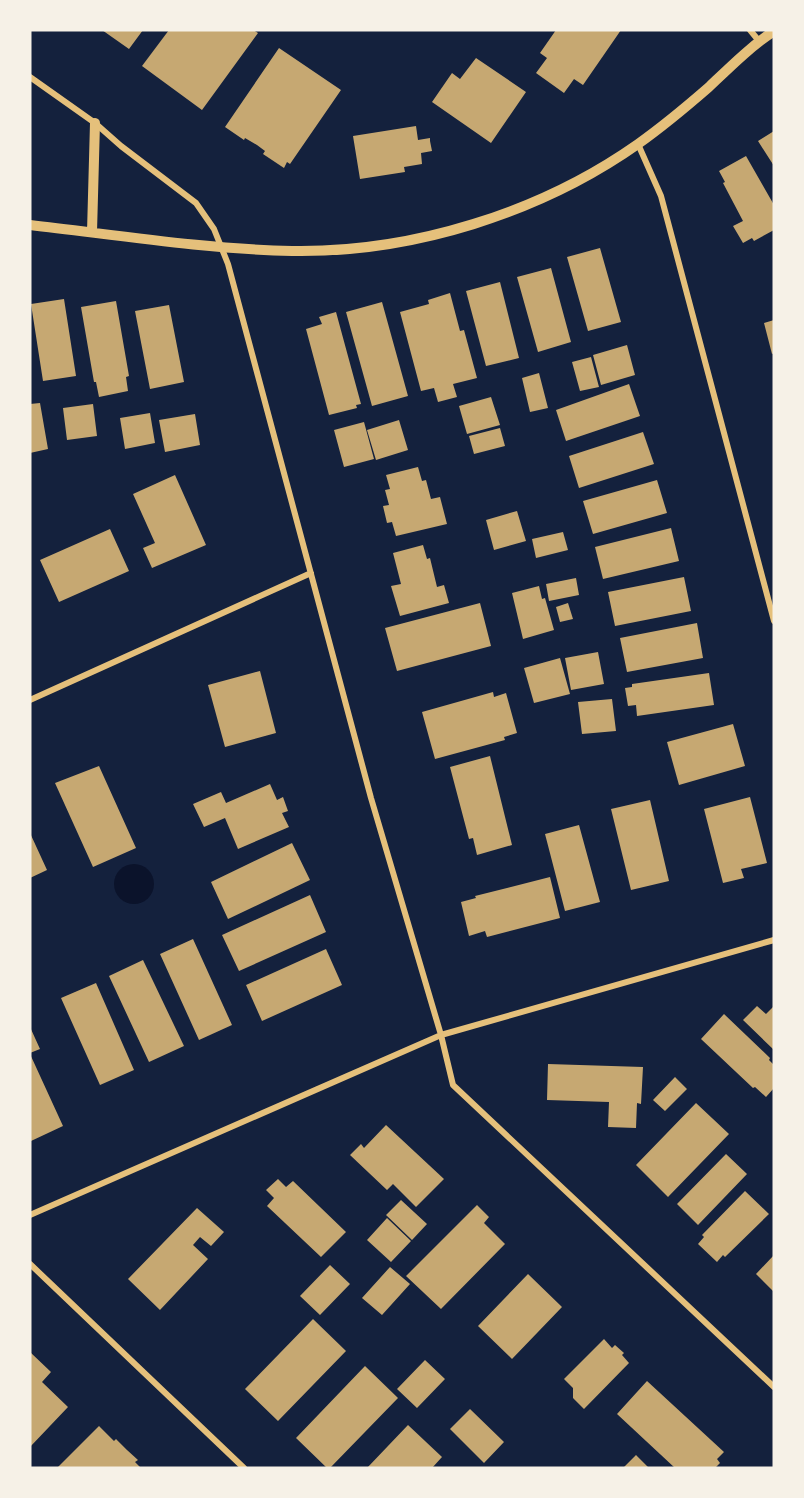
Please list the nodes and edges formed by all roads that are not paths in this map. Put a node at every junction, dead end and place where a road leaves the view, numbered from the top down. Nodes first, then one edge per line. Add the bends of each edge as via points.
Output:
1 (750, 30) edge
2 (774, 31) edge
3 (759, 41) junction
4 (30, 77) edge
5 (95, 123) junction
6 (638, 144) junction
7 (30, 225) edge
8 (92, 232) junction
9 (222, 247) junction
10 (311, 573) junction
11 (774, 621) edge
12 (30, 699) edge
13 (774, 940) edge
14 (441, 1035) junction
15 (30, 1215) edge
16 (30, 1264) edge
17 (774, 1386) edge
18 (244, 1468) edge

1 - 3 street
2 - 3 street
3 - 6 street
4 - 5 street
5 - 8 street
5 - 9 street via 196,203
6 - 9 street via 571,185 426,237 341,250
6 - 11 street via 661,196
7 - 8 street
8 - 9 street
9 - 10 street
10 - 12 street
10 - 14 street via 371,798
13 - 14 street
14 - 15 street
14 - 17 street via 453,1085
16 - 18 street

